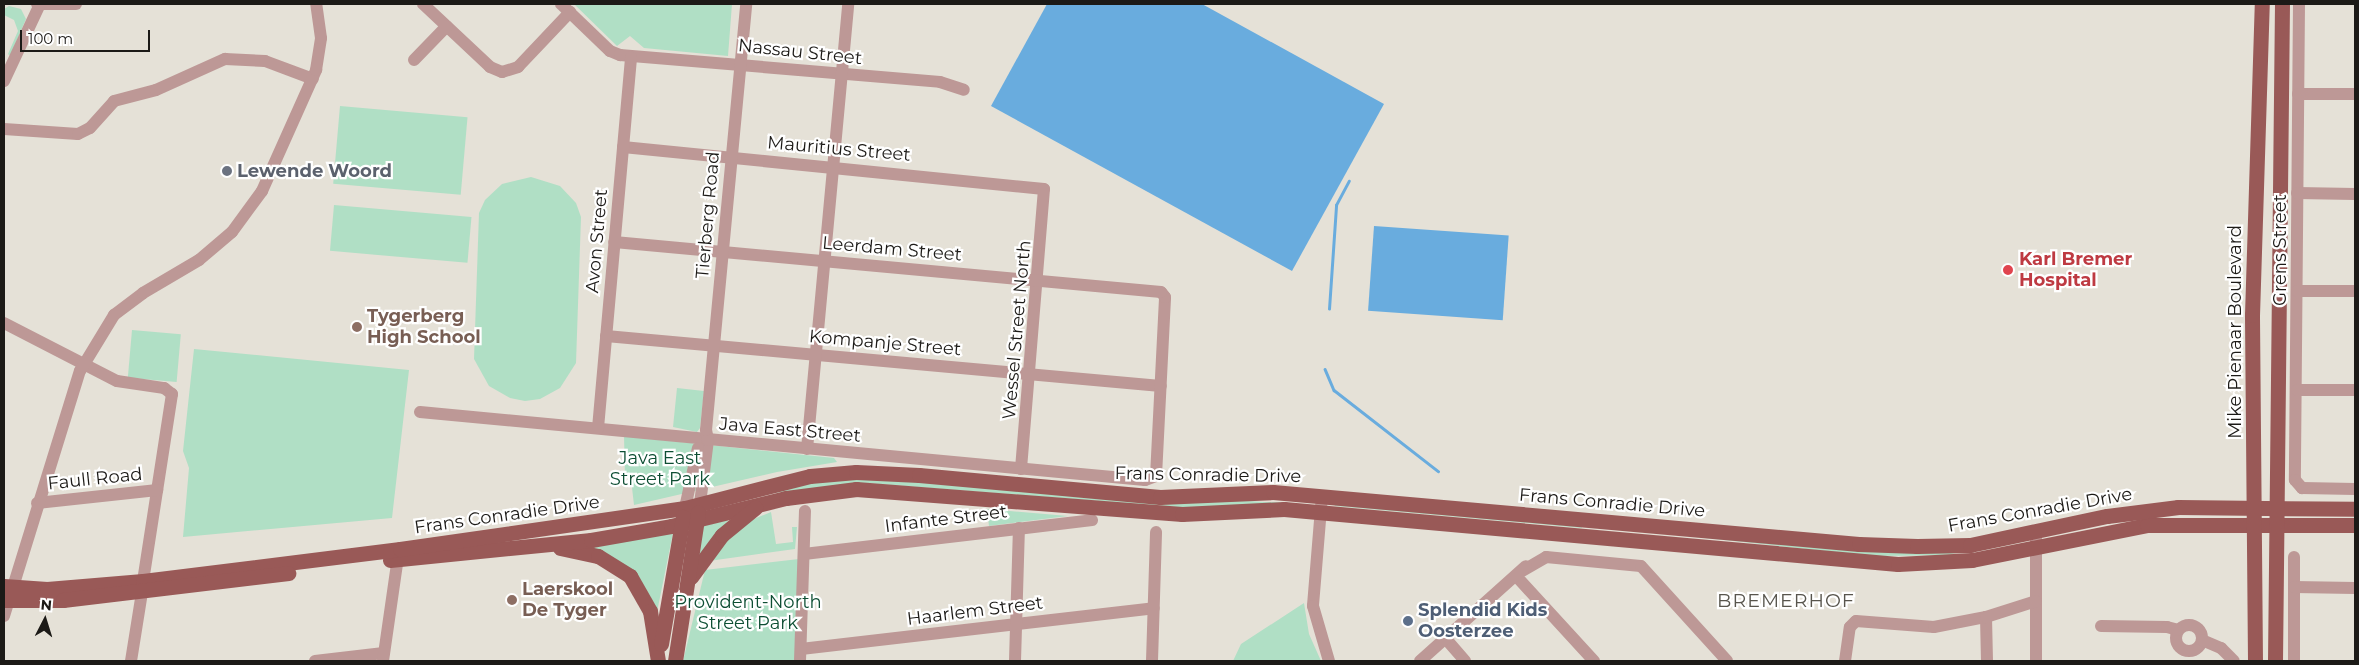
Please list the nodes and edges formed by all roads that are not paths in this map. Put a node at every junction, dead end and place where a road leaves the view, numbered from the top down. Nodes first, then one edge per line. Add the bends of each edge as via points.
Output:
1 (39, 4) edge
2 (76, 4) edge
3 (316, 4) edge
4 (423, 4) edge
5 (746, 4) edge
6 (848, 4) edge
7 (2262, 4) edge
8 (2282, 4) edge
9 (2299, 4) edge
10 (565, 8) edge
11 (447, 26) junction
12 (631, 57) junction
13 (414, 60) dead end
14 (741, 63) junction
15 (841, 73) junction
16 (313, 79) junction
17 (4, 81) edge
18 (964, 90) dead end
19 (2298, 94) junction
20 (2355, 94) edge
21 (4, 129) edge
22 (623, 147) junction
23 (732, 157) junction
24 (833, 166) junction
25 (2297, 193) junction
26 (2355, 194) edge
27 (1046, 195) joint
28 (614, 242) junction
29 (724, 251) junction
30 (824, 260) junction
31 (1039, 281) junction
32 (2297, 290) junction
33 (2355, 291) edge
34 (4, 323) edge
35 (606, 336) junction
36 (715, 345) junction
37 (816, 354) junction
38 (84, 364) junction
39 (1030, 374) junction
40 (1161, 386) junction
41 (2296, 390) junction
42 (2355, 390) edge
43 (420, 412) dead end
44 (598, 428) junction
45 (705, 436) junction
46 (807, 449) junction
47 (1022, 469) junction
48 (2355, 489) edge
49 (157, 490) junction
50 (1322, 496) junction
51 (37, 503) junction
52 (700, 504) junction
53 (760, 504) junction
54 (685, 508) junction
55 (2255, 508) junction
56 (2276, 508) junction
57 (2355, 509) edge
58 (805, 511) dead end
59 (1320, 512) junction
60 (1092, 520) dead end
61 (689, 522) junction
62 (2255, 525) junction
63 (2276, 525) junction
64 (2355, 525) edge
65 (1020, 528) junction
66 (1156, 532) dead end
67 (2036, 532) junction
68 (541, 546) junction
69 (2035, 547) junction
70 (399, 554) junction
71 (804, 554) junction
72 (2294, 557) dead end
73 (1520, 574) junction
74 (690, 579) junction
75 (143, 586) junction
76 (2294, 587) junction
77 (2355, 588) edge
78 (7, 593) edge
79 (2036, 601) junction
80 (1154, 608) junction
81 (4, 616) edge
82 (1986, 617) junction
83 (1017, 624) junction
84 (2101, 626) dead end
85 (2178, 630) junction
86 (1446, 639) junction
87 (2202, 640) junction
88 (801, 655) edge
89 (383, 657) edge
90 (131, 661) edge
91 (315, 661) edge
92 (658, 661) edge
93 (675, 661) edge
94 (1016, 661) edge
95 (1152, 661) edge
96 (1329, 661) edge
97 (1420, 661) edge
98 (1465, 661) edge
99 (1594, 661) edge
100 (1726, 661) edge
101 (1845, 661) edge
102 (1987, 661) edge
103 (2036, 661) edge
104 (2234, 661) edge
105 (2255, 661) edge
106 (2274, 661) edge
107 (2294, 661) edge

1 - 2 street
1 - 17 street
3 - 16 street via 321,38
4 - 11 street
5 - 14 street, Tierberg Road
6 - 15 street
7 - 55 main road, Mike Pienaar Boulevard via 2252,315
8 - 56 main road
9 - 19 street, Grens Street
10 - 11 street via 518,67 506,72 490,67
10 - 12 street, Nassau Street via 610,51
11 - 13 street
12 - 14 street, Nassau Street
12 - 22 street, Avon Street
14 - 15 street, Nassau Street
14 - 23 street, Tierberg Road
15 - 18 street, Nassau Street via 940,82
15 - 24 street
16 - 21 street via 265,61 225,59 156,90 114,101 93,125 78,134
16 - 38 street via 279,160 245,216 199,260 143,293 114,315
19 - 20 street
19 - 25 street, Grens Street
22 - 23 street, Mauritius Street
22 - 28 street, Avon Street
23 - 24 street, Mauritius Street
23 - 29 street, Tierberg Road
24 - 27 street, Mauritius Street via 1039,186
24 - 30 street
25 - 26 street
25 - 32 street, Grens Street
27 - 31 street, Wessel Street North
28 - 29 street, Leerdam Street
28 - 35 street, Avon Street
29 - 30 street, Leerdam Street
29 - 36 street, Tierberg Road
30 - 31 street, Leerdam Street
30 - 37 street
31 - 39 street, Wessel Street North
31 - 40 street, Leerdam Street via 1160,292 1164,296
32 - 33 street
32 - 41 street, Grens Street
34 - 38 street
35 - 36 street, Kompanje Street
35 - 44 street, Avon Street
36 - 37 street, Kompanje Street
36 - 45 street, Tierberg Road
37 - 39 street, Kompanje Street
37 - 46 street
38 - 49 street via 123,384 164,388 171,392 173,398
38 - 51 street
39 - 40 street, Kompanje Street
39 - 47 street, Wessel Street North
40 - 47 street, Java East Street via 1156,476 1145,480
41 - 42 street
41 - 48 street, Grens Street via 2295,480 2299,487
43 - 44 street, Java East Street
44 - 45 street, Java East Street
45 - 46 street, Java East Street
45 - 52 street, Tierberg Road
45 - 54 street, Tierberg Road
46 - 47 street, Java East Street
49 - 51 street, Faull Road
49 - 75 street
50 - 52 main road, Frans Conradie Drive via 1273,492 1160,497 880,472 810,476
50 - 59 street
50 - 67 main road, Frans Conradie Drive via 1859,544 1970,545
51 - 78 street
52 - 54 main road, Frans Conradie Drive
52 - 61 main road, Tierberg Road
53 - 59 main road, Frans Conradie Drive via 809,494 873,489 1182,514 1266,509
53 - 61 main road, Frans Conradie Drive
53 - 74 main road via 722,535
54 - 61 main road, Tierberg Road
54 - 70 main road, Frans Conradie Drive
55 - 56 main road, Frans Conradie Drive
55 - 62 main road, Mike Pienaar Boulevard
55 - 67 main road, Frans Conradie Drive via 2144,510
56 - 57 main road, Frans Conradie Drive
56 - 63 main road
58 - 71 street
59 - 69 main road, Frans Conradie Drive via 1898,564 1952,563
59 - 96 street via 1313,606
60 - 65 street, Infante Street
61 - 68 main road, Frans Conradie Drive
61 - 74 main road, Tierberg Road
61 - 92 main road, Tierberg Road
62 - 63 main road, Frans Conradie Drive
62 - 69 main road, Frans Conradie Drive via 2147,525
62 - 105 main road, Mike Pienaar Boulevard
63 - 64 main road, Frans Conradie Drive
63 - 106 main road
65 - 71 street, Infante Street
65 - 83 street
66 - 80 street
67 - 69 street
68 - 70 main road, Frans Conradie Drive
68 - 92 main road via 598,556 630,576 650,611
69 - 79 street
70 - 75 main road, Frans Conradie Drive
70 - 89 street
71 - 88 street
72 - 76 street
73 - 86 street
73 - 99 street
73 - 100 street via 1543,558 1641,566
74 - 93 main road, Tierberg Road
75 - 78 main road, Frans Conradie Drive
75 - 90 street
76 - 77 street
76 - 107 street
78 - 81 street
79 - 82 street
79 - 103 street
80 - 83 street, Haarlem Street
80 - 95 street
82 - 101 street via 1930,627 1856,621 1850,627
82 - 102 street
83 - 88 street, Haarlem Street
83 - 94 street
84 - 85 street
85 - 87 street via 2186,625 2194,626
85 - 87 street via 2176,641 2183,650 2195,650
86 - 97 street
86 - 98 street
87 - 104 street via 2221,648
89 - 91 street

